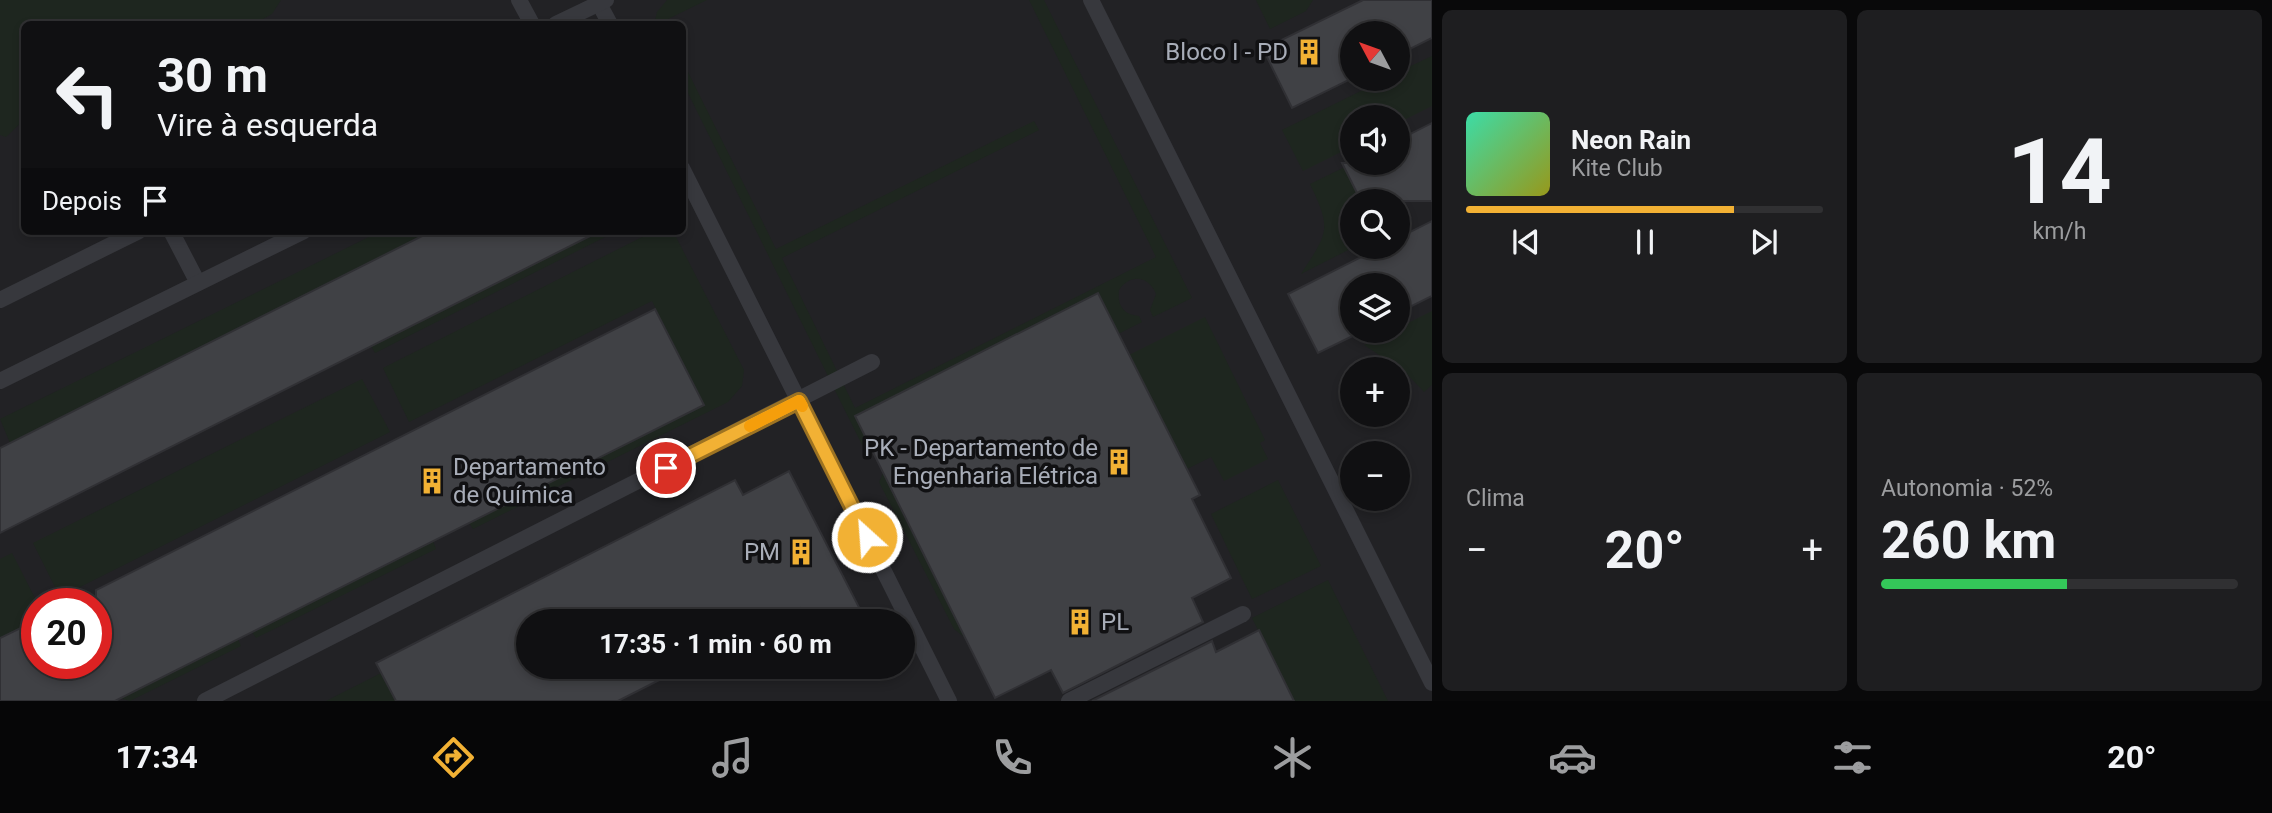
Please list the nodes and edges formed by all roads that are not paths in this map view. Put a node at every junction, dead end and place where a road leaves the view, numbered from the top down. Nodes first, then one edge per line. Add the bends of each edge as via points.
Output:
1 (519, 0) edge
2 (1091, 0) edge
3 (601, 1) edge
4 (530, 21) edge
5 (562, 21) edge
6 (609, 21) edge
7 (686, 176) edge
8 (131, 235) edge
9 (173, 235) edge
10 (296, 235) edge
11 (198, 283) junction
12 (0, 300) edge
13 (872, 362) dead end
14 (0, 381) edge
15 (799, 401) junction
16 (1243, 614) dead end
17 (1432, 683) edge
18 (945, 700) edge
19 (205, 701) edge
20 (1069, 701) edge

1 - 4 lane
2 - 17 lane
3 - 5 lane
3 - 6 lane
7 - 15 lane
8 - 12 lane
9 - 11 lane
10 - 11 lane
11 - 14 lane
13 - 15 lane
15 - 18 lane
15 - 19 lane
16 - 20 lane

